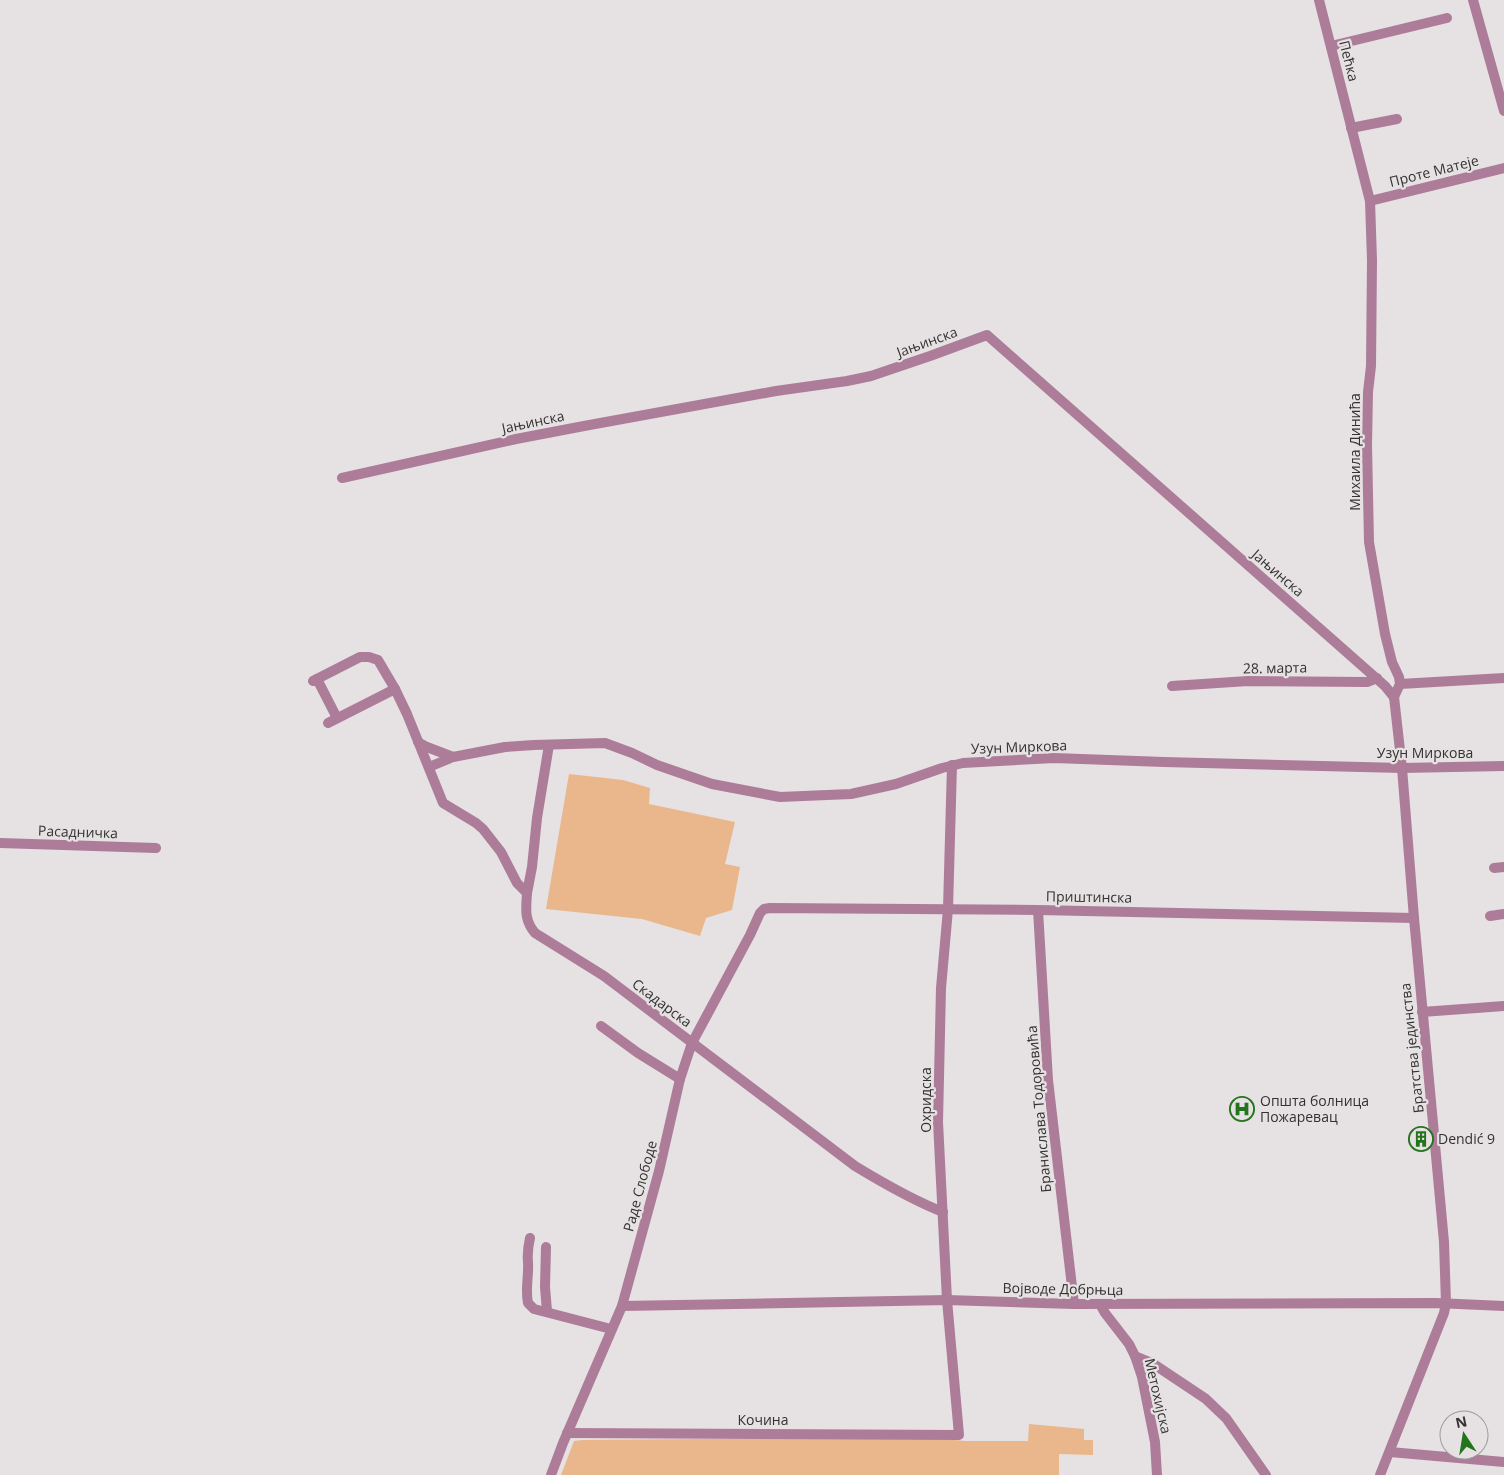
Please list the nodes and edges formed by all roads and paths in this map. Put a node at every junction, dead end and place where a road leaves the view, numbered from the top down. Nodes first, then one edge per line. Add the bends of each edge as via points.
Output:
1 (1319, 0) edge
2 (1473, 0) edge
3 (1447, 18) dead end
4 (1331, 46) junction
5 (1504, 111) edge
6 (1397, 119) dead end
7 (1351, 128) junction
8 (1504, 168) edge
9 (1370, 201) junction
10 (342, 478) dead end
11 (1377, 678) junction
12 (1504, 678) edge
13 (1400, 684) junction
14 (1172, 686) dead end
15 (395, 689) junction
16 (1394, 697) junction
17 (418, 741) junction
18 (549, 745) junction
19 (452, 757) junction
20 (952, 765) junction
21 (1504, 766) edge
22 (429, 767) junction
23 (1402, 768) junction
24 (0, 843) edge
25 (156, 848) dead end
26 (527, 893) junction
27 (764, 909) joint
28 (948, 909) junction
29 (1038, 910) junction
30 (1504, 914) edge
31 (1490, 916) dead end
32 (1414, 918) junction
33 (1504, 1006) edge
34 (1422, 1012) junction
35 (601, 1026) dead end
36 (692, 1043) junction
37 (680, 1079) junction
38 (943, 1212) junction
39 (530, 1238) dead end
40 (546, 1247) dead end
41 (947, 1300) junction
42 (1074, 1304) junction
43 (1100, 1304) junction
44 (1446, 1304) junction
45 (622, 1306) junction
46 (1504, 1306) edge
47 (547, 1311) junction
48 (611, 1329) junction
49 (1135, 1356) junction
50 (567, 1433) junction
51 (959, 1435) joint
52 (1390, 1452) junction
53 (1504, 1462) edge
54 (552, 1475) edge
55 (1157, 1475) edge
56 (1266, 1475) edge
57 (1380, 1475) edge

1 - 4 street, Пећка
2 - 5 street
3 - 4 street
4 - 7 street, Пећка
6 - 7 street
7 - 9 street, Пећка
8 - 9 street, Проте Матеје
9 - 13 street, Михаила Динића via 1369,542 1385,634
10 - 11 street, Јањинска via 564,430 776,390 871,376 987,335
11 - 14 street, 28. марта via 1367,682 1248,681
11 - 16 street, Јањинска
12 - 13 street
13 - 16 street
15 - 15 street via 378,660 369,657 360,657 315,680 333,721
15 - 17 street
16 - 23 street, Братства јединства
17 - 19 street
17 - 22 street
18 - 19 street, Узун Миркова via 505,747
18 - 20 street, Узун Миркова via 605,744 712,784 780,797 851,794 896,784
18 - 26 street, Скадарска
19 - 22 street, Узун Миркова
20 - 23 street, Узун Миркова via 1054,758
20 - 28 street, Охридска
21 - 23 street, Узун Миркова
22 - 26 street via 443,803 483,829 501,852 517,884
23 - 32 street, Братства јединства
24 - 25 street, Расадничка
26 - 36 street, Скадарска via 526,914 535,933 604,976
27 - 28 street, Приштинска
27 - 36 street, Раде Слободе
28 - 29 street, Приштинска
28 - 38 street, Охридска via 941,988 939,1114
29 - 32 street, Приштинска
29 - 42 street, Бранислава Тодоровића via 1048,1080
30 - 31 street
32 - 34 street, Братства јединства
33 - 34 street
34 - 44 street, Братства јединства via 1438,1170
35 - 37 street
36 - 37 street, Раде Слободе
36 - 38 street, Скадарска via 855,1166
37 - 45 street, Раде Слободе
38 - 41 street, Охридска
39 - 47 street via 526,1282 528,1302 534,1309
40 - 47 street
41 - 42 street, Војводе Добрњца
41 - 45 street, Војводе Добрњца
41 - 51 street, Охридска
42 - 43 street, Војводе Добрњца
43 - 44 street, Војводе Добрњца
43 - 49 street, Метохијска
44 - 46 street, Војводе Добрњца
44 - 52 street, Братства јединства
45 - 48 street, Раде Слободе
47 - 48 street
48 - 50 street, Раде Слободе
49 - 55 street, Метохијска via 1155,1442
49 - 56 street via 1152,1363 1206,1399 1226,1418
50 - 51 street, Кочина
50 - 54 street, Раде Слободе
52 - 53 street
52 - 57 street, Братства јединства

